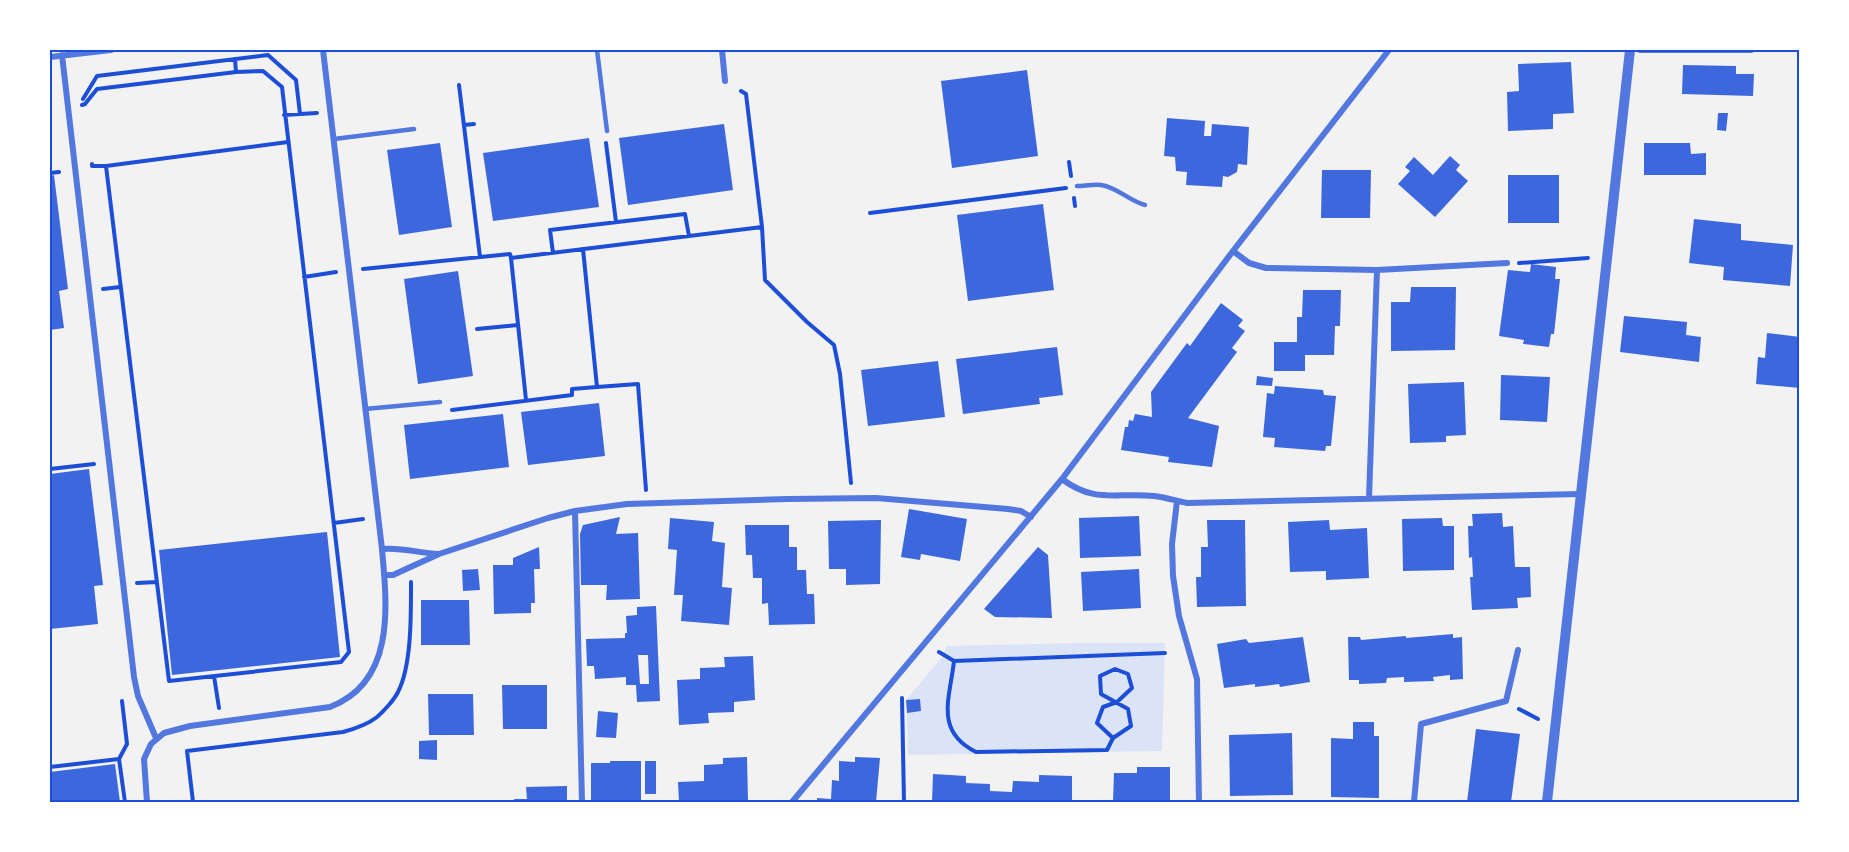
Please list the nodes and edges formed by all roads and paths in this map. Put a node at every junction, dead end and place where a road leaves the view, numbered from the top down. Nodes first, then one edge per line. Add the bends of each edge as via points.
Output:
1 (111, 50) edge
2 (323, 50) edge
3 (597, 50) edge
4 (722, 50) edge
5 (1389, 50) edge
6 (1630, 50) edge
7 (1640, 50) edge
8 (1751, 50) edge
9 (62, 55) junction
10 (50, 57) edge
11 (235, 59) junction
12 (236, 72) junction
13 (725, 81) dead end
14 (459, 85) dead end
15 (741, 92) dead end
16 (317, 113) dead end
17 (300, 114) junction
18 (284, 115) junction
19 (474, 124) dead end
20 (464, 126) junction
21 (414, 129) dead end
22 (606, 134) joint
23 (334, 139) junction
24 (288, 142) junction
25 (91, 158) dead end
26 (106, 166) junction
27 (59, 172) dead end
28 (50, 173) edge
29 (1074, 186) joint
30 (1144, 205) dead end
31 (870, 213) dead end
32 (616, 222) junction
33 (762, 227) junction
34 (689, 236) junction
35 (583, 249) junction
36 (1233, 251) junction
37 (553, 253) junction
38 (480, 257) junction
39 (511, 258) junction
40 (1588, 258) dead end
41 (1507, 263) joint
42 (362, 269) dead end
43 (1377, 270) junction
44 (336, 272) dead end
45 (304, 277) junction
46 (120, 286) junction
47 (99, 290) dead end
48 (518, 325) junction
49 (477, 329) dead end
50 (597, 387) junction
51 (441, 402) dead end
52 (365, 409) junction
53 (94, 464) dead end
54 (50, 469) edge
55 (1062, 479) junction
56 (851, 483) dead end
57 (646, 490) dead end
58 (1582, 494) junction
59 (1369, 498) junction
60 (1177, 501) junction
61 (575, 511) junction
62 (1031, 517) junction
63 (366, 519) dead end
64 (334, 523) junction
65 (382, 549) junction
66 (439, 554) junction
67 (384, 575) junction
68 (410, 578) dead end
69 (157, 582) junction
70 (134, 584) dead end
71 (1518, 650) dead end
72 (939, 652) dead end
73 (1165, 653) dead end
74 (954, 661) junction
75 (214, 676) junction
76 (902, 698) dead end
77 (122, 700) dead end
78 (1505, 701) junction
79 (1117, 702) junction
80 (219, 709) dead end
81 (1538, 719) dead end
82 (156, 738) junction
83 (1113, 738) junction
84 (119, 759) junction
85 (50, 768) edge
86 (125, 802) edge
87 (147, 802) edge
88 (194, 802) edge
89 (582, 802) edge
90 (792, 802) edge
91 (904, 802) edge
92 (1199, 802) edge
93 (1414, 802) edge
94 (1547, 802) edge

1 - 9 street
2 - 23 street
3 - 22 lane
4 - 13 street
5 - 36 street
6 - 58 street
7 - 8 street
9 - 10 street
9 - 82 street via 134,678
11 - 12 path
11 - 12 path via 98,76 79,105 85,104 98,89
11 - 17 path via 268,55 296,80
12 - 18 path via 263,71 282,87
14 - 20 path
15 - 33 path via 746,94
16 - 17 path
17 - 18 path
18 - 24 path
19 - 20 path
20 - 38 path
21 - 23 lane
22 - 32 path
23 - 52 street
24 - 26 path
24 - 45 path
25 - 26 path via 92,166
26 - 46 path
27 - 28 path
29 - 30 lane via 1102,185
29 - 31 path
32 - 34 path via 685,214
32 - 37 path via 550,230
33 - 34 path
33 - 56 path via 765,280 834,345
34 - 35 path
35 - 37 path
35 - 50 path
36 - 43 street via 1245,261 1266,268
36 - 55 street
37 - 39 path
38 - 39 path via 510,254
38 - 42 path
39 - 48 path
40 - 41 path
41 - 43 street
43 - 59 street
44 - 45 path
45 - 64 path
46 - 47 path
46 - 69 path
48 - 49 path
48 - 50 path via 526,400 572,395 572,389
50 - 57 path via 638,384
51 - 52 lane
52 - 65 street
53 - 54 path
55 - 60 street via 1096,495 1155,496
55 - 62 street
58 - 59 street
58 - 94 street
59 - 60 street
60 - 92 street via 1173,576 1179,616 1197,679
61 - 62 street via 649,503 876,498 1008,509
61 - 66 street
61 - 89 street
62 - 90 street
63 - 64 path
64 - 75 path via 349,652 341,662
65 - 66 street
65 - 67 street
66 - 67 street via 393,575
67 - 82 street via 381,650 361,686 340,703 314,711 181,728
68 - 88 path via 405,672 398,694 377,717 343,732 187,751
69 - 70 path
69 - 75 path via 169,681
71 - 78 street
72 - 74 path
73 - 74 path
74 - 83 path via 947,720 954,737 976,752 1107,750
75 - 80 path
76 - 91 path
77 - 84 path via 127,744
78 - 81 path
78 - 93 street via 1421,724
79 - 79 path via 1101,694 1100,676 1115,669 1128,674 1132,688
79 - 83 path via 1128,709 1131,726
79 - 83 path via 1103,707 1097,723
82 - 87 street via 144,759
84 - 85 path
84 - 86 path

